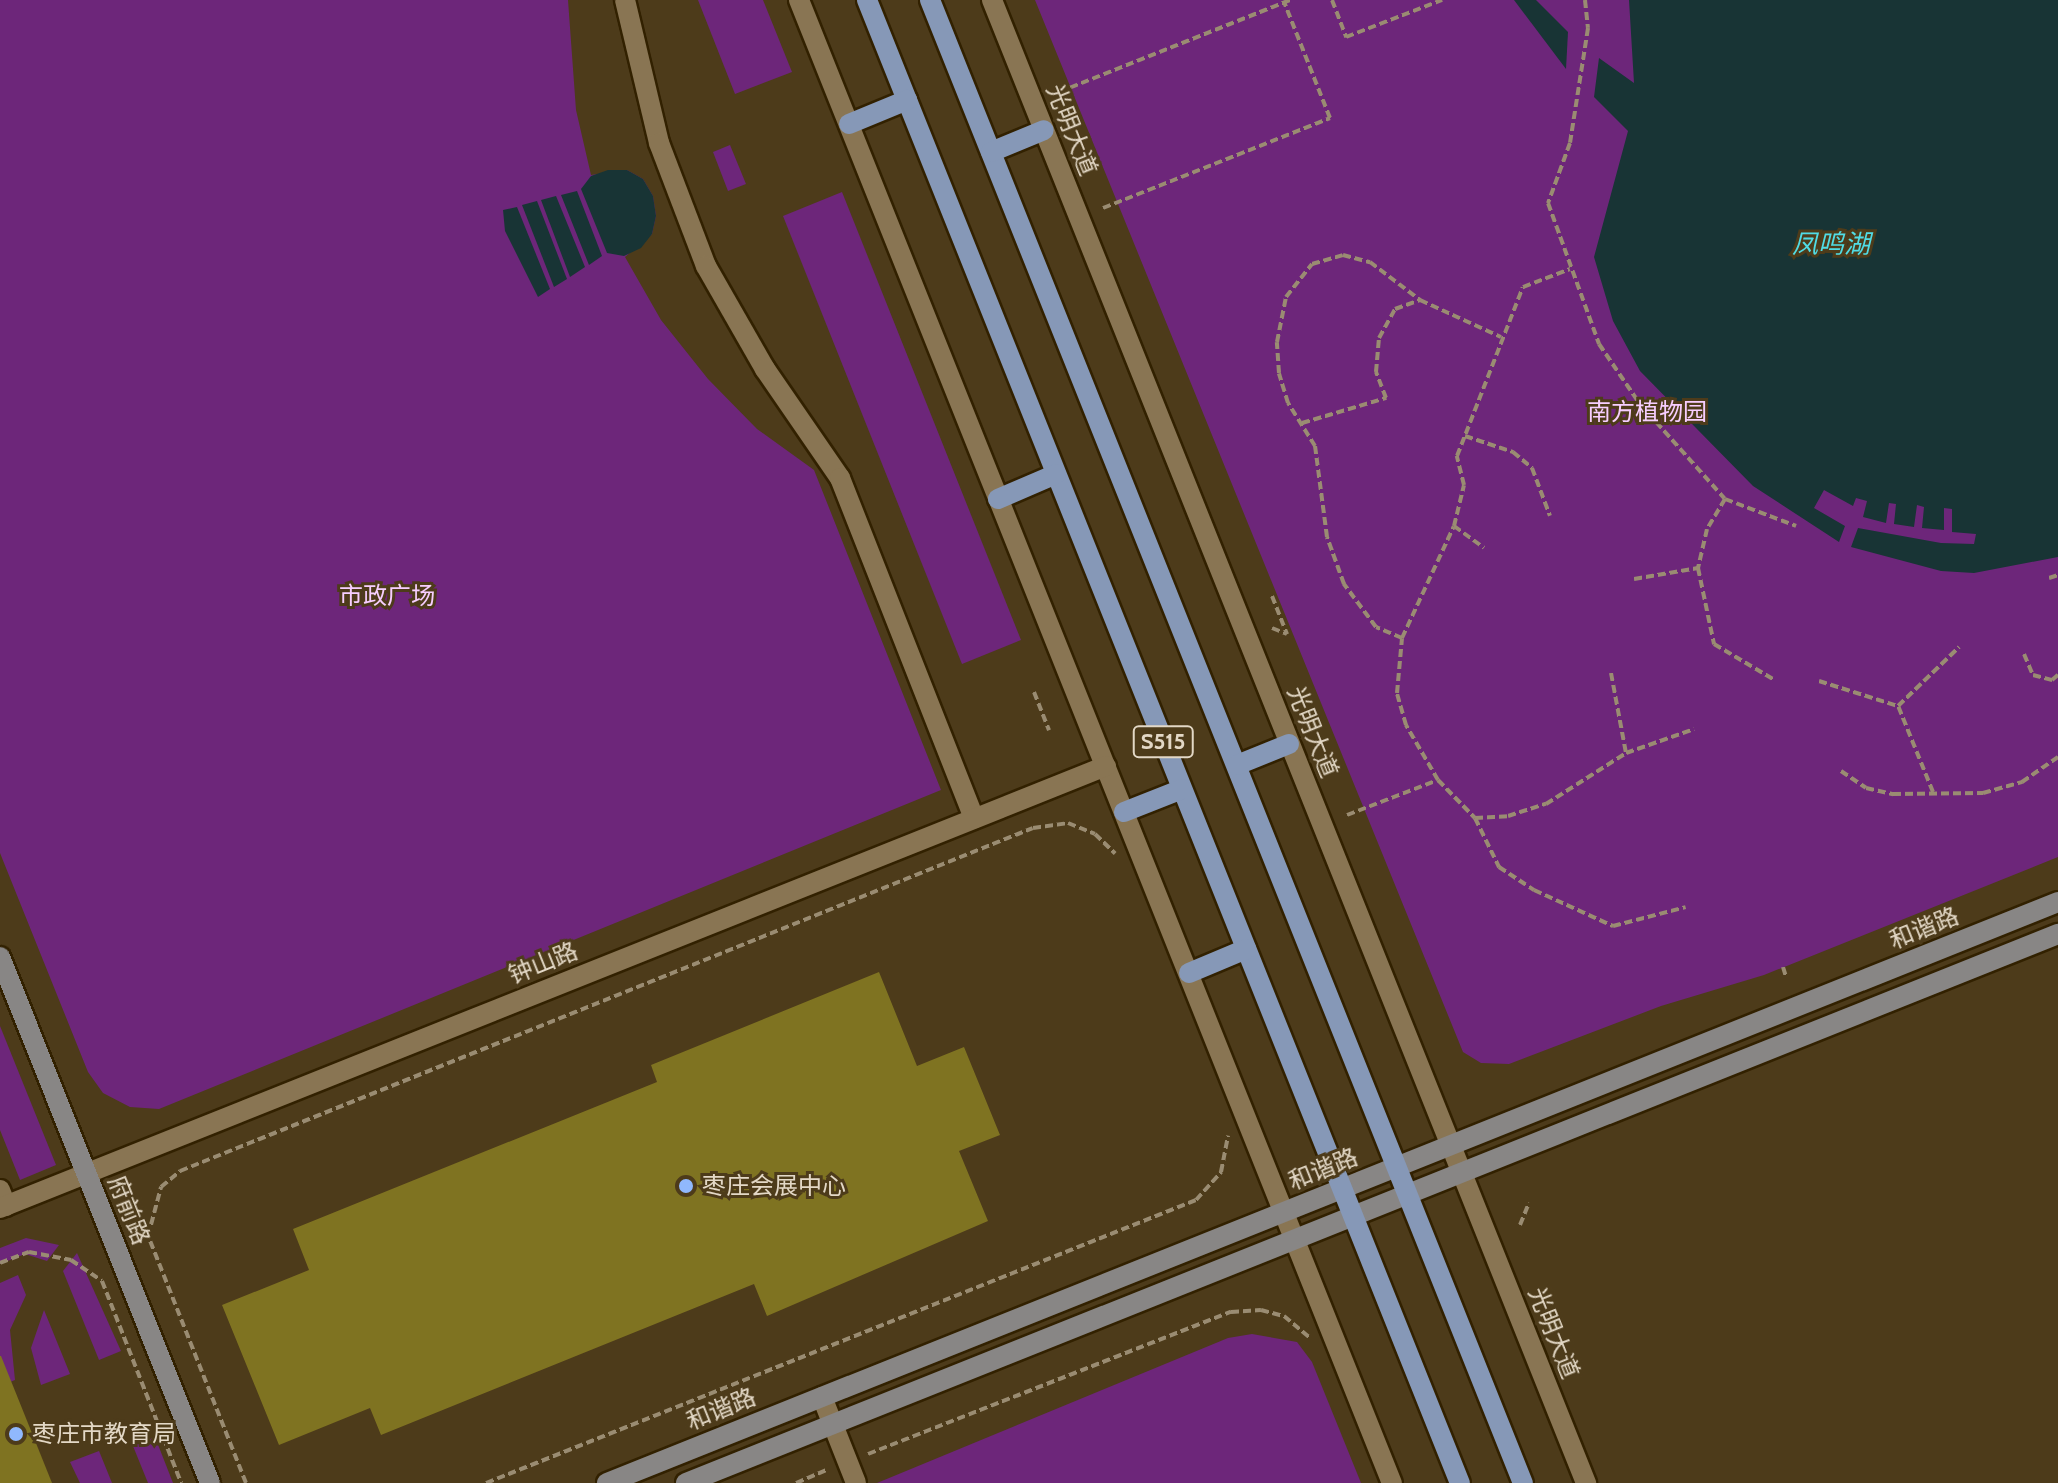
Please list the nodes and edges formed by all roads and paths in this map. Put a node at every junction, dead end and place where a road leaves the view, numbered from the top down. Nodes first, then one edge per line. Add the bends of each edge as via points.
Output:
1 (625, 0) edge
2 (799, 0) edge
3 (867, 0) edge
4 (930, 0) edge
5 (992, 0) edge
6 (1332, 0) edge
7 (1442, 0) edge
8 (1585, 0) edge
9 (1287, 1) edge
10 (1059, 92) dead end
11 (907, 100) junction
12 (849, 124) junction
13 (1044, 130) junction
14 (991, 152) junction
15 (1103, 208) dead end
16 (1570, 269) junction
17 (1420, 300) junction
18 (1501, 337) junction
19 (1302, 423) junction
20 (1465, 436) junction
21 (1056, 474) junction
22 (998, 499) junction
23 (1725, 499) junction
24 (1550, 516) dead end
25 (1454, 526) junction
26 (1796, 526) dead end
27 (1484, 548) dead end
28 (1698, 568) junction
29 (2058, 575) edge
30 (2049, 578) dead end
31 (1634, 579) dead end
32 (1272, 596) dead end
33 (1272, 628) dead end
34 (1402, 638) junction
35 (1959, 647) dead end
36 (2024, 654) dead end
37 (1611, 673) dead end
38 (2058, 675) edge
39 (1773, 679) dead end
40 (1819, 681) dead end
41 (1034, 692) dead end
42 (1898, 706) junction
43 (1694, 729) dead end
44 (1049, 730) dead end
45 (1289, 744) junction
46 (1626, 753) junction
47 (2058, 757) edge
48 (1237, 765) junction
49 (1106, 766) junction
50 (1841, 771) dead end
51 (1438, 780) junction
52 (1182, 789) junction
53 (1933, 792) junction
54 (1124, 812) junction
55 (1347, 815) dead end
56 (1475, 818) junction
57 (974, 819) junction
58 (1116, 854) dead end
59 (2058, 902) edge
60 (1686, 907) dead end
61 (2058, 934) edge
62 (1246, 949) junction
63 (0, 957) edge
64 (1783, 967) dead end
65 (1189, 973) junction
66 (1786, 977) dead end
67 (1222, 1121) dead end
68 (1450, 1145) junction
69 (1398, 1167) junction
70 (1461, 1173) junction
71 (86, 1174) junction
72 (1342, 1189) junction
73 (1408, 1194) junction
74 (2, 1201) edge
75 (1529, 1203) dead end
76 (1284, 1212) junction
77 (1353, 1216) junction
78 (1520, 1225) dead end
79 (1295, 1239) junction
80 (0, 1263) edge
81 (1312, 1340) dead end
82 (822, 1397) junction
83 (833, 1424) junction
84 (847, 1462) junction
85 (181, 1483) edge
86 (210, 1483) edge
87 (246, 1483) edge
88 (486, 1483) edge
89 (607, 1483) edge
90 (686, 1483) edge
91 (796, 1483) edge
92 (856, 1483) edge
93 (1392, 1483) edge
94 (1460, 1483) edge
95 (1523, 1483) edge
96 (1586, 1483) edge

1 - 57 street via 659,143 706,266 765,369 840,478
2 - 12 street, S515
3 - 11 main road, S515
4 - 14 main road, S515
5 - 13 street, 光明大道
6 - 7 path via 1346,37
8 - 16 path via 1588,28 1570,143 1548,203
9 - 10 path
9 - 15 path via 1330,118
11 - 12 main road
11 - 21 main road, S515
12 - 22 street, S515
13 - 14 main road
13 - 45 street, 光明大道
14 - 48 main road, S515
16 - 18 path via 1523,287
16 - 23 path via 1599,344 1640,404
17 - 18 path
17 - 19 path via 1395,309 1379,338 1376,372 1386,398
17 - 19 path via 1370,262 1343,255 1312,264 1286,297 1277,342 1288,403
18 - 20 path
19 - 34 path via 1315,446 1327,537 1344,584 1376,627
20 - 24 path via 1513,452 1532,468
20 - 25 path via 1457,456 1464,485
21 - 22 main road
21 - 52 main road, S515
22 - 49 street, S515
23 - 26 path
23 - 28 path via 1707,529
25 - 27 path
25 - 34 path
28 - 31 path
28 - 39 path via 1714,644
29 - 30 path
32 - 33 path via 1287,634
34 - 51 path via 1397,693 1406,725
35 - 42 path
36 - 38 path via 2033,675 2052,680
37 - 46 path
40 - 42 path
41 - 44 path
42 - 53 path
43 - 46 path
45 - 48 main road
45 - 68 street, 光明大道
46 - 56 path via 1546,804 1508,816
47 - 53 path via 2022,782 1983,793
48 - 69 main road, S515
49 - 54 street, S515
49 - 57 street, 钟山路
50 - 53 path via 1866,788 1893,794
51 - 55 path
51 - 56 path
52 - 54 main road
52 - 62 main road, S515
54 - 65 street, S515
56 - 60 path via 1499,867 1534,890 1613,926
57 - 71 street, 钟山路
58 - 87 path via 1095,834 1068,823 1033,828 180,1171 161,1187 148,1236
59 - 68 main road, 和谐路
61 - 70 main road
62 - 65 main road
62 - 72 main road, S515
63 - 71 main road, 府前路
64 - 66 path
65 - 76 street, S515
67 - 88 path via 1228,1136 1221,1172 1196,1200
68 - 69 main road, 和谐路
68 - 70 street, 光明大道
69 - 72 main road, 和谐路
69 - 73 main road, S515
70 - 73 main road
70 - 96 street, 光明大道
71 - 74 street, 钟山路
71 - 86 main road, 府前路
72 - 76 main road, 和谐路
72 - 77 main road, S515
73 - 77 main road
73 - 95 main road, S515
75 - 78 path
76 - 79 street, S515
76 - 82 main road, 和谐路
77 - 79 main road
77 - 94 main road, S515
79 - 83 main road
79 - 93 street, S515
80 - 85 path via 29,1252 71,1260 102,1281
81 - 84 path via 1284,1316 1261,1310 1231,1312
82 - 83 street
82 - 89 main road, 和谐路
83 - 84 street
83 - 90 main road
84 - 91 path
84 - 92 street

